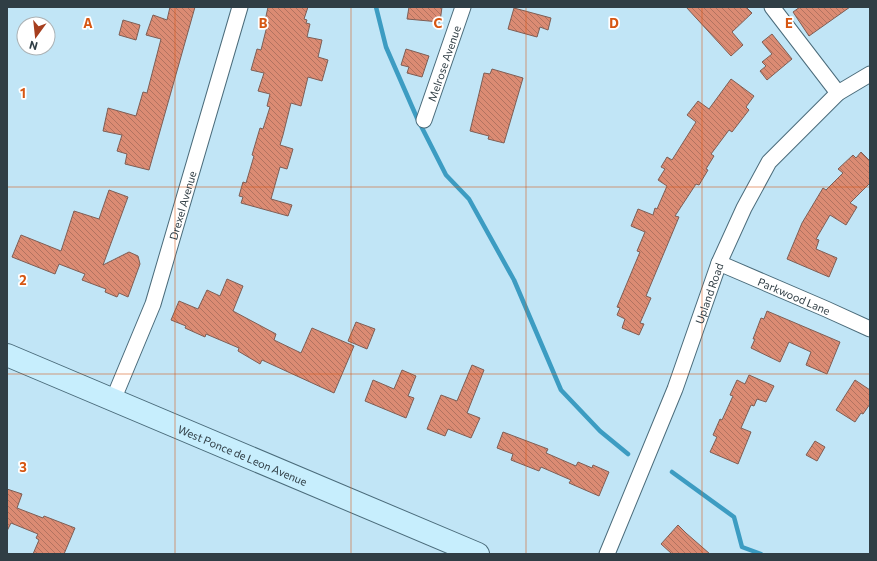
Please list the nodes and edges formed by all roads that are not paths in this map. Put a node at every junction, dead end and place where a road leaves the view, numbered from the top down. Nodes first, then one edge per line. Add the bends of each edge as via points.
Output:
1 (240, 7) edge
2 (462, 7) edge
3 (772, 7) edge
4 (870, 74) edge
5 (838, 93) junction
6 (424, 120) dead end
7 (719, 263) junction
8 (870, 329) edge
9 (7, 355) edge
10 (113, 400) junction
11 (478, 554) edge
12 (607, 554) edge

1 - 10 street, Drexel Avenue via 153,304
2 - 6 street, Melrose Avenue
3 - 5 street
4 - 5 street, Upland Road
5 - 7 street, Upland Road via 769,162
7 - 8 street, Parkwood Lane
7 - 12 street, Upland Road via 675,389
9 - 10 main road, West Ponce de Leon Avenue
10 - 11 main road, West Ponce de Leon Avenue

